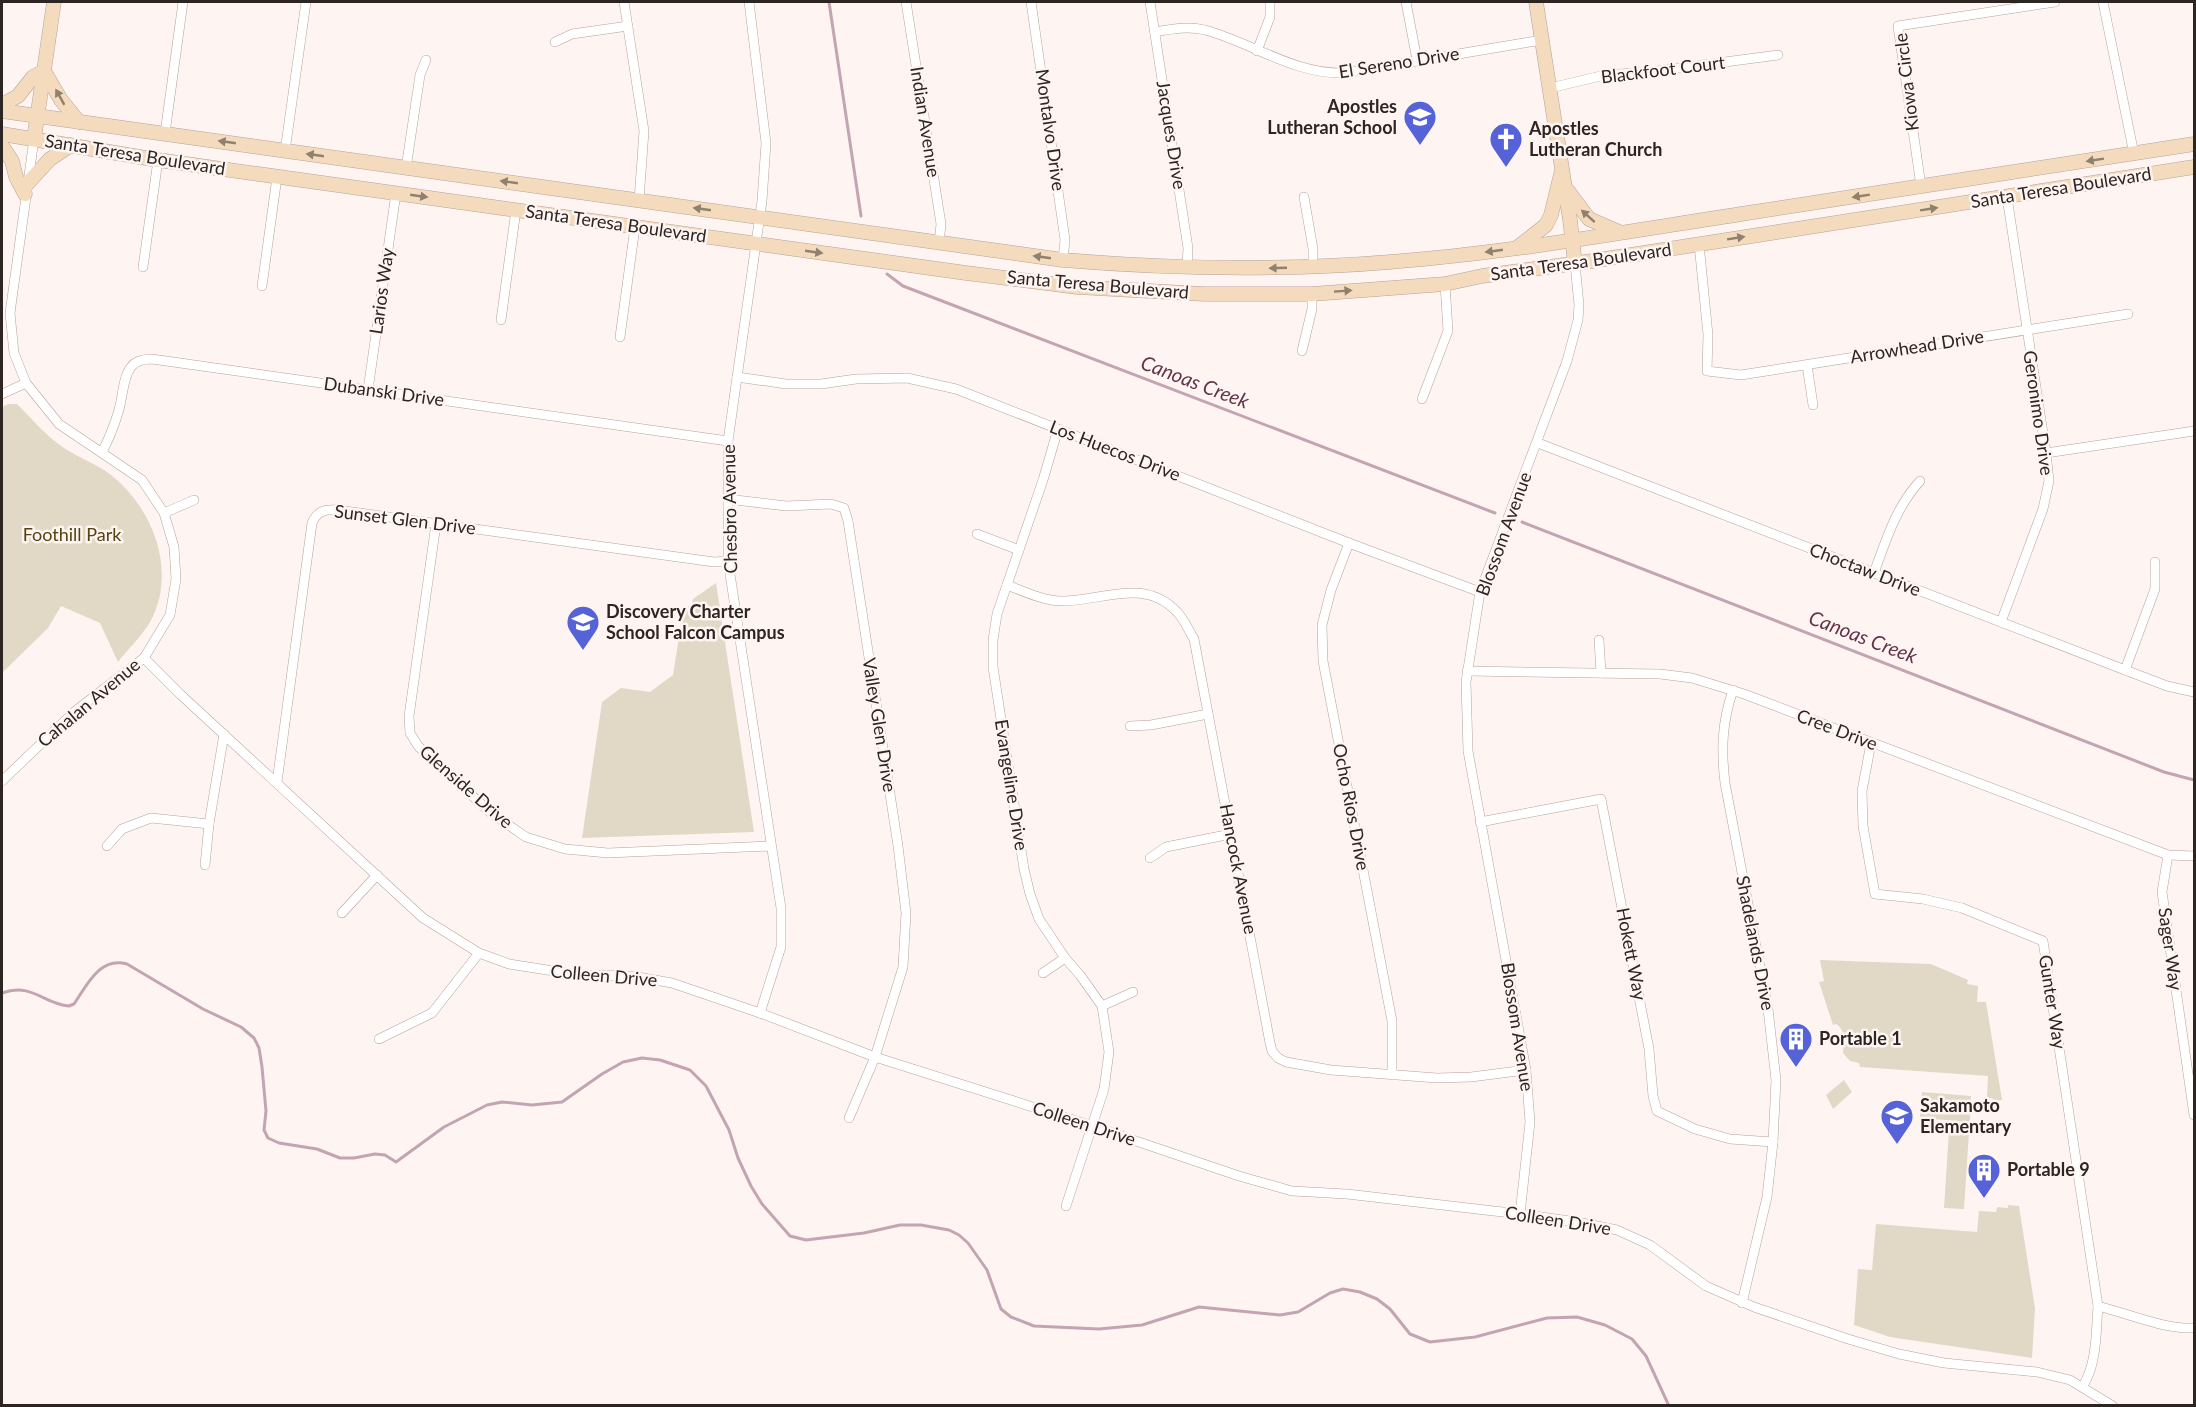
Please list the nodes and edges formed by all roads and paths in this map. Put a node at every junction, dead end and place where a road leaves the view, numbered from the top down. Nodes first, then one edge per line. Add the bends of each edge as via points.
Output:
1 (54, 2) edge
2 (183, 2) edge
3 (306, 2) edge
4 (624, 2) edge
5 (748, 2) edge
6 (906, 2) edge
7 (1031, 2) edge
8 (1150, 2) edge
9 (1270, 2) edge
10 (1406, 2) edge
11 (1536, 2) edge
12 (2055, 2) edge
13 (2103, 2) edge
14 (628, 26) junction
15 (1155, 32) junction
16 (1542, 40) junction
17 (555, 42) dead end
18 (1257, 51) junction
19 (1778, 55) dead end
20 (426, 60) dead end
21 (1417, 60) junction
22 (44, 70) junction
23 (1550, 88) junction
24 (2, 105) edge
25 (2, 111) edge
26 (37, 116) junction
27 (79, 122) junction
28 (165, 133) junction
29 (2, 134) edge
30 (34, 139) junction
31 (2194, 144) edge
32 (71, 145) junction
33 (2, 146) edge
34 (285, 150) junction
35 (2134, 154) junction
36 (158, 160) junction
37 (2194, 167) edge
38 (406, 168) junction
39 (1562, 169) junction
40 (278, 177) junction
41 (1921, 186) junction
42 (1565, 187) junction
43 (26, 189) junction
44 (396, 193) junction
45 (2007, 196) junction
46 (1304, 197) dead end
47 (639, 200) junction
48 (516, 210) junction
49 (760, 218) junction
50 (635, 227) junction
51 (1621, 232) junction
52 (1572, 240) junction
53 (939, 243) junction
54 (756, 244) junction
55 (1699, 244) junction
56 (1516, 248) junction
57 (1064, 260) junction
58 (1575, 264) junction
59 (143, 267) dead end
60 (1313, 267) junction
61 (1187, 268) junction
62 (1445, 284) junction
63 (262, 285) dead end
64 (1312, 294) junction
65 (2128, 314) dead end
66 (501, 320) dead end
67 (2027, 329) junction
68 (620, 337) dead end
69 (1302, 351) dead end
70 (1807, 365) junction
71 (737, 377) junction
72 (26, 383) junction
73 (368, 390) junction
74 (2, 394) edge
75 (1422, 399) dead end
76 (1813, 405) dead end
77 (1058, 429) junction
78 (2194, 431) edge
79 (728, 441) junction
80 (1538, 443) junction
81 (102, 452) junction
82 (2046, 453) junction
83 (1920, 481) dead end
84 (727, 499) junction
85 (194, 500) dead end
86 (164, 513) junction
87 (436, 524) junction
88 (977, 534) dead end
89 (1349, 543) junction
90 (1019, 550) junction
91 (728, 561) junction
92 (2155, 562) dead end
93 (1874, 573) junction
94 (1007, 585) junction
95 (1480, 592) junction
96 (2001, 622) junction
97 (1599, 640) dead end
98 (144, 658) junction
99 (2125, 670) junction
100 (1467, 671) junction
101 (1601, 673) junction
102 (1732, 690) junction
103 (2194, 692) edge
104 (1208, 714) junction
105 (1130, 726) dead end
106 (224, 734) junction
107 (1871, 743) junction
108 (2, 781) edge
109 (277, 782) junction
110 (1480, 822) junction
111 (209, 824) junction
112 (1231, 834) junction
113 (107, 846) dead end
114 (771, 846) junction
115 (2168, 855) junction
116 (2194, 855) edge
117 (1150, 858) dead end
118 (205, 865) dead end
119 (377, 875) junction
120 (342, 913) dead end
121 (479, 953) junction
122 (1065, 958) junction
123 (1043, 973) dead end
124 (1133, 992) dead end
125 (1102, 1006) junction
126 (760, 1013) junction
127 (379, 1039) dead end
128 (875, 1057) junction
129 (1526, 1070) junction
130 (1392, 1075) junction
131 (2194, 1115) edge
132 (849, 1118) dead end
133 (1092, 1127) junction
134 (1773, 1142) junction
135 (1065, 1206) dead end
136 (1520, 1214) junction
137 (1742, 1303) junction
138 (2098, 1306) junction
139 (2194, 1328) edge
140 (2083, 1386) junction
141 (2113, 1406) edge

1 - 22 main road, Cahalan Avenue
2 - 28 street
3 - 34 street
4 - 14 street
5 - 49 street, Chesbro Avenue via 765,143
6 - 53 street, Indian Avenue via 941,224
7 - 57 street, Montalvo Drive via 1065,240
8 - 15 street, Jacques Drive
9 - 18 street
10 - 21 street
11 - 16 main road, Blossom Avenue
12 - 41 street, Kiowa Circle via 1898,26
13 - 35 street
14 - 17 street via 572,34
14 - 47 street via 644,131
15 - 18 street, El Sereno Drive via 1183,27 1205,30
15 - 61 street, Jacques Drive via 1188,248
16 - 21 street, El Sereno Drive
16 - 23 main road, Blossom Avenue
18 - 21 street, El Sereno Drive via 1325,74
19 - 23 street, Blackfoot Court via 1605,75
20 - 38 street via 420,75
22 - 24 main road via 18,96
22 - 26 main road, Cahalan Avenue
27 -> 22 main road
23 - 39 main road, Blossom Avenue
25 - 26 main road, Santa Teresa Boulevard
26 - 27 main road, Santa Teresa Boulevard
26 - 30 main road, Cahalan Avenue
27 - 28 main road, Santa Teresa Boulevard
34 -> 28 main road, Santa Teresa Boulevard
29 - 30 main road, Santa Teresa Boulevard
30 - 32 main road, Santa Teresa Boulevard
30 - 43 street, Cahalan Avenue
31 - 35 main road, Santa Teresa Boulevard
32 - 36 main road, Santa Teresa Boulevard
32 - 43 main road via 50,159
33 - 43 main road
38 -> 34 main road, Santa Teresa Boulevard
35 -> 41 main road, Santa Teresa Boulevard
36 - 40 main road, Santa Teresa Boulevard
36 - 59 street
37 - 45 main road, Santa Teresa Boulevard
47 -> 38 main road, Santa Teresa Boulevard
39 - 42 main road, Blossom Avenue
39 - 56 main road via 1546,225
40 - 44 main road, Santa Teresa Boulevard
40 - 63 street
41 -> 51 main road, Santa Teresa Boulevard
51 -> 42 main road via 1589,219
42 - 52 main road, Blossom Avenue
43 - 72 street, Cahalan Avenue via 10,313 14,353
44 -> 48 main road, Santa Teresa Boulevard
44 - 73 street, Larios Way
55 -> 45 main road, Santa Teresa Boulevard
45 - 67 street, Geronimo Drive
46 - 60 street
49 -> 47 main road, Santa Teresa Boulevard
48 - 50 main road, Santa Teresa Boulevard
48 - 66 street
49 - 53 main road, Santa Teresa Boulevard
49 - 54 street, Chesbro Avenue
50 - 54 main road, Santa Teresa Boulevard
50 - 68 street
51 - 52 main road, Santa Teresa Boulevard
52 - 56 main road, Santa Teresa Boulevard
52 - 58 main road, Blossom Avenue
57 -> 53 main road, Santa Teresa Boulevard
54 -> 64 main road, Santa Teresa Boulevard via 1077,287 1204,294
54 - 71 street, Chesbro Avenue
55 - 58 main road, Santa Teresa Boulevard
55 - 70 street, Arrowhead Drive via 1707,371 1741,375
56 -> 60 main road, Santa Teresa Boulevard
57 - 61 main road, Santa Teresa Boulevard
58 - 62 main road, Santa Teresa Boulevard
58 - 80 street, Blossom Avenue via 1578,320
60 -> 61 main road, Santa Teresa Boulevard
64 -> 62 main road, Santa Teresa Boulevard
62 - 75 street via 1448,331
64 - 69 street
65 - 67 street, Arrowhead Drive
67 - 70 street, Arrowhead Drive
67 - 82 street, Geronimo Drive
70 - 76 street
71 - 77 street, Los Huecos Drive via 786,384 907,378 956,389
71 - 79 street, Chesbro Avenue
72 - 74 street
72 - 81 street, Cahalan Avenue via 59,424
73 - 79 street, Dubanski Drive
73 - 81 street, Dubanski Drive via 152,358 141,360 127,375 119,411
77 - 89 street, Los Huecos Drive
77 - 90 street, Evangeline Drive
78 - 82 street
79 - 84 street, Chesbro Avenue
80 - 93 street, Choctaw Drive
80 - 95 street, Blossom Avenue
81 - 86 street, Cahalan Avenue via 142,480
82 - 96 street, Geronimo Drive via 2049,481 2043,509
83 - 93 street via 1896,514
84 - 91 street, Chesbro Avenue
84 - 128 street, Valley Glen Drive via 786,506 831,504 844,508 848,521 906,913 903,968
85 - 86 street
86 - 98 street, Cahalan Avenue via 174,547 176,579 170,615
87 - 91 street, Sunset Glen Drive
87 - 109 street, Sunset Glen Drive via 329,509 315,516
87 - 114 street, Glenside Drive via 409,716 410,733 418,746 491,813 526,837 565,849 608,854
88 - 90 street
89 - 95 street, Los Huecos Drive
89 - 130 street, Ocho Rios Drive via 1322,625 1323,661 1392,1021
90 - 94 street, Evangeline Drive
91 - 114 street, Chesbro Avenue
92 - 99 street via 2155,589
93 - 96 street, Choctaw Drive
94 - 104 street, Hancock Avenue via 1059,601 1124,591 1155,596 1176,611 1194,639
94 - 122 street, Evangeline Drive via 997,614 993,667 1022,857 1039,919
95 - 100 street, Blossom Avenue
96 - 99 street, Choctaw Drive
97 - 101 street
98 - 106 street, Colleen Drive
98 - 108 street, Cahalan Avenue via 74,712
99 - 103 street, Choctaw Drive
100 - 101 street, Cree Drive
100 - 110 street, Blossom Avenue via 1468,751
101 - 102 street, Cree Drive via 1692,678
102 - 107 street, Cree Drive
102 - 134 street, Shadelands Drive via 1722,752 1768,1009 1776,1080
104 - 105 street
104 - 112 street, Hancock Avenue
106 - 109 street, Colleen Drive
106 - 111 street
107 - 115 street, Cree Drive
107 - 138 street, Gunter Way via 1862,791 1863,826 1875,894 1962,908 2043,940
109 - 119 street, Colleen Drive
110 - 129 street, Blossom Avenue
110 - 134 street, Hokett Way via 1601,799 1649,1049 1657,1111 1695,1129 1730,1139
111 - 113 street via 151,818 122,829
111 - 118 street
112 - 117 street via 1166,847
112 - 130 street, Hancock Avenue via 1272,1051 1286,1062
114 - 126 street, Chesbro Avenue via 782,908 781,947
115 - 116 street, Cree Drive
115 - 131 street, Sager Way via 2162,892
119 - 120 street
119 - 121 street, Colleen Drive via 423,918
121 - 126 street, Colleen Drive via 543,971 632,976 672,983
121 - 127 street via 432,1013
122 - 123 street
122 - 125 street, Evangeline Drive
124 - 125 street
125 - 133 street, Evangeline Drive via 1109,1052 1104,1089
126 - 128 street, Colleen Drive
128 - 132 street
128 - 133 street, Colleen Drive
129 - 130 street, Hancock Avenue via 1470,1077
129 - 136 street, Blossom Avenue via 1530,1122
133 - 135 street, Evangeline Drive
133 - 136 street, Colleen Drive via 1292,1191
134 - 137 street, Shadelands Drive via 1767,1197
136 - 137 street, Colleen Drive via 1617,1230 1650,1245 1706,1286
137 - 140 street, Colleen Drive via 1899,1354 1944,1363 2037,1372
138 - 139 street
138 - 140 street, Gunter Way via 2096,1344
140 - 141 street, Colleen Drive

